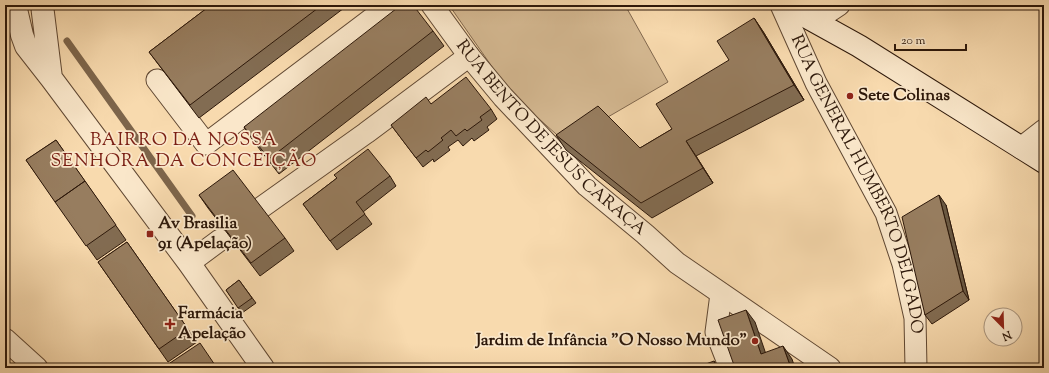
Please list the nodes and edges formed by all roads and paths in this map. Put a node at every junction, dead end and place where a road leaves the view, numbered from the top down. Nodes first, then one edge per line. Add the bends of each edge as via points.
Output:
1 (15, 5) edge
2 (43, 5) edge
3 (390, 5) edge
4 (432, 5) edge
5 (781, 5) edge
6 (785, 5) edge
7 (839, 5) edge
8 (814, 21) junction
9 (469, 56) junction
10 (51, 78) junction
11 (157, 80) dead end
12 (1044, 130) edge
13 (1021, 148) junction
14 (1044, 162) edge
15 (262, 207) edge
16 (220, 240) dead end
17 (189, 263) junction
18 (721, 294) junction
19 (5, 339) edge
20 (38, 368) edge
21 (263, 368) edge
22 (730, 368) edge
23 (830, 368) edge
24 (916, 368) edge

1 - 10 street via 26,46
2 - 10 street
3 - 11 street via 206,144
4 - 9 street, RUA BENTO DE JESUS CARAÇA
5 - 24 street, RUA GENERAL HUMBERTO DELGADO via 816,83 886,212 903,264 915,318
6 - 8 street
7 - 8 street
8 - 13 street
9 - 15 street
9 - 18 street, RUA BENTO DE JESUS CARAÇA via 503,97 587,186 677,263
10 - 17 street
12 - 13 street
13 - 14 street
16 - 17 street
17 - 21 street
18 - 22 street via 716,332
18 - 23 street, RUA BENTO DE JESUS CARAÇA
19 - 20 street

